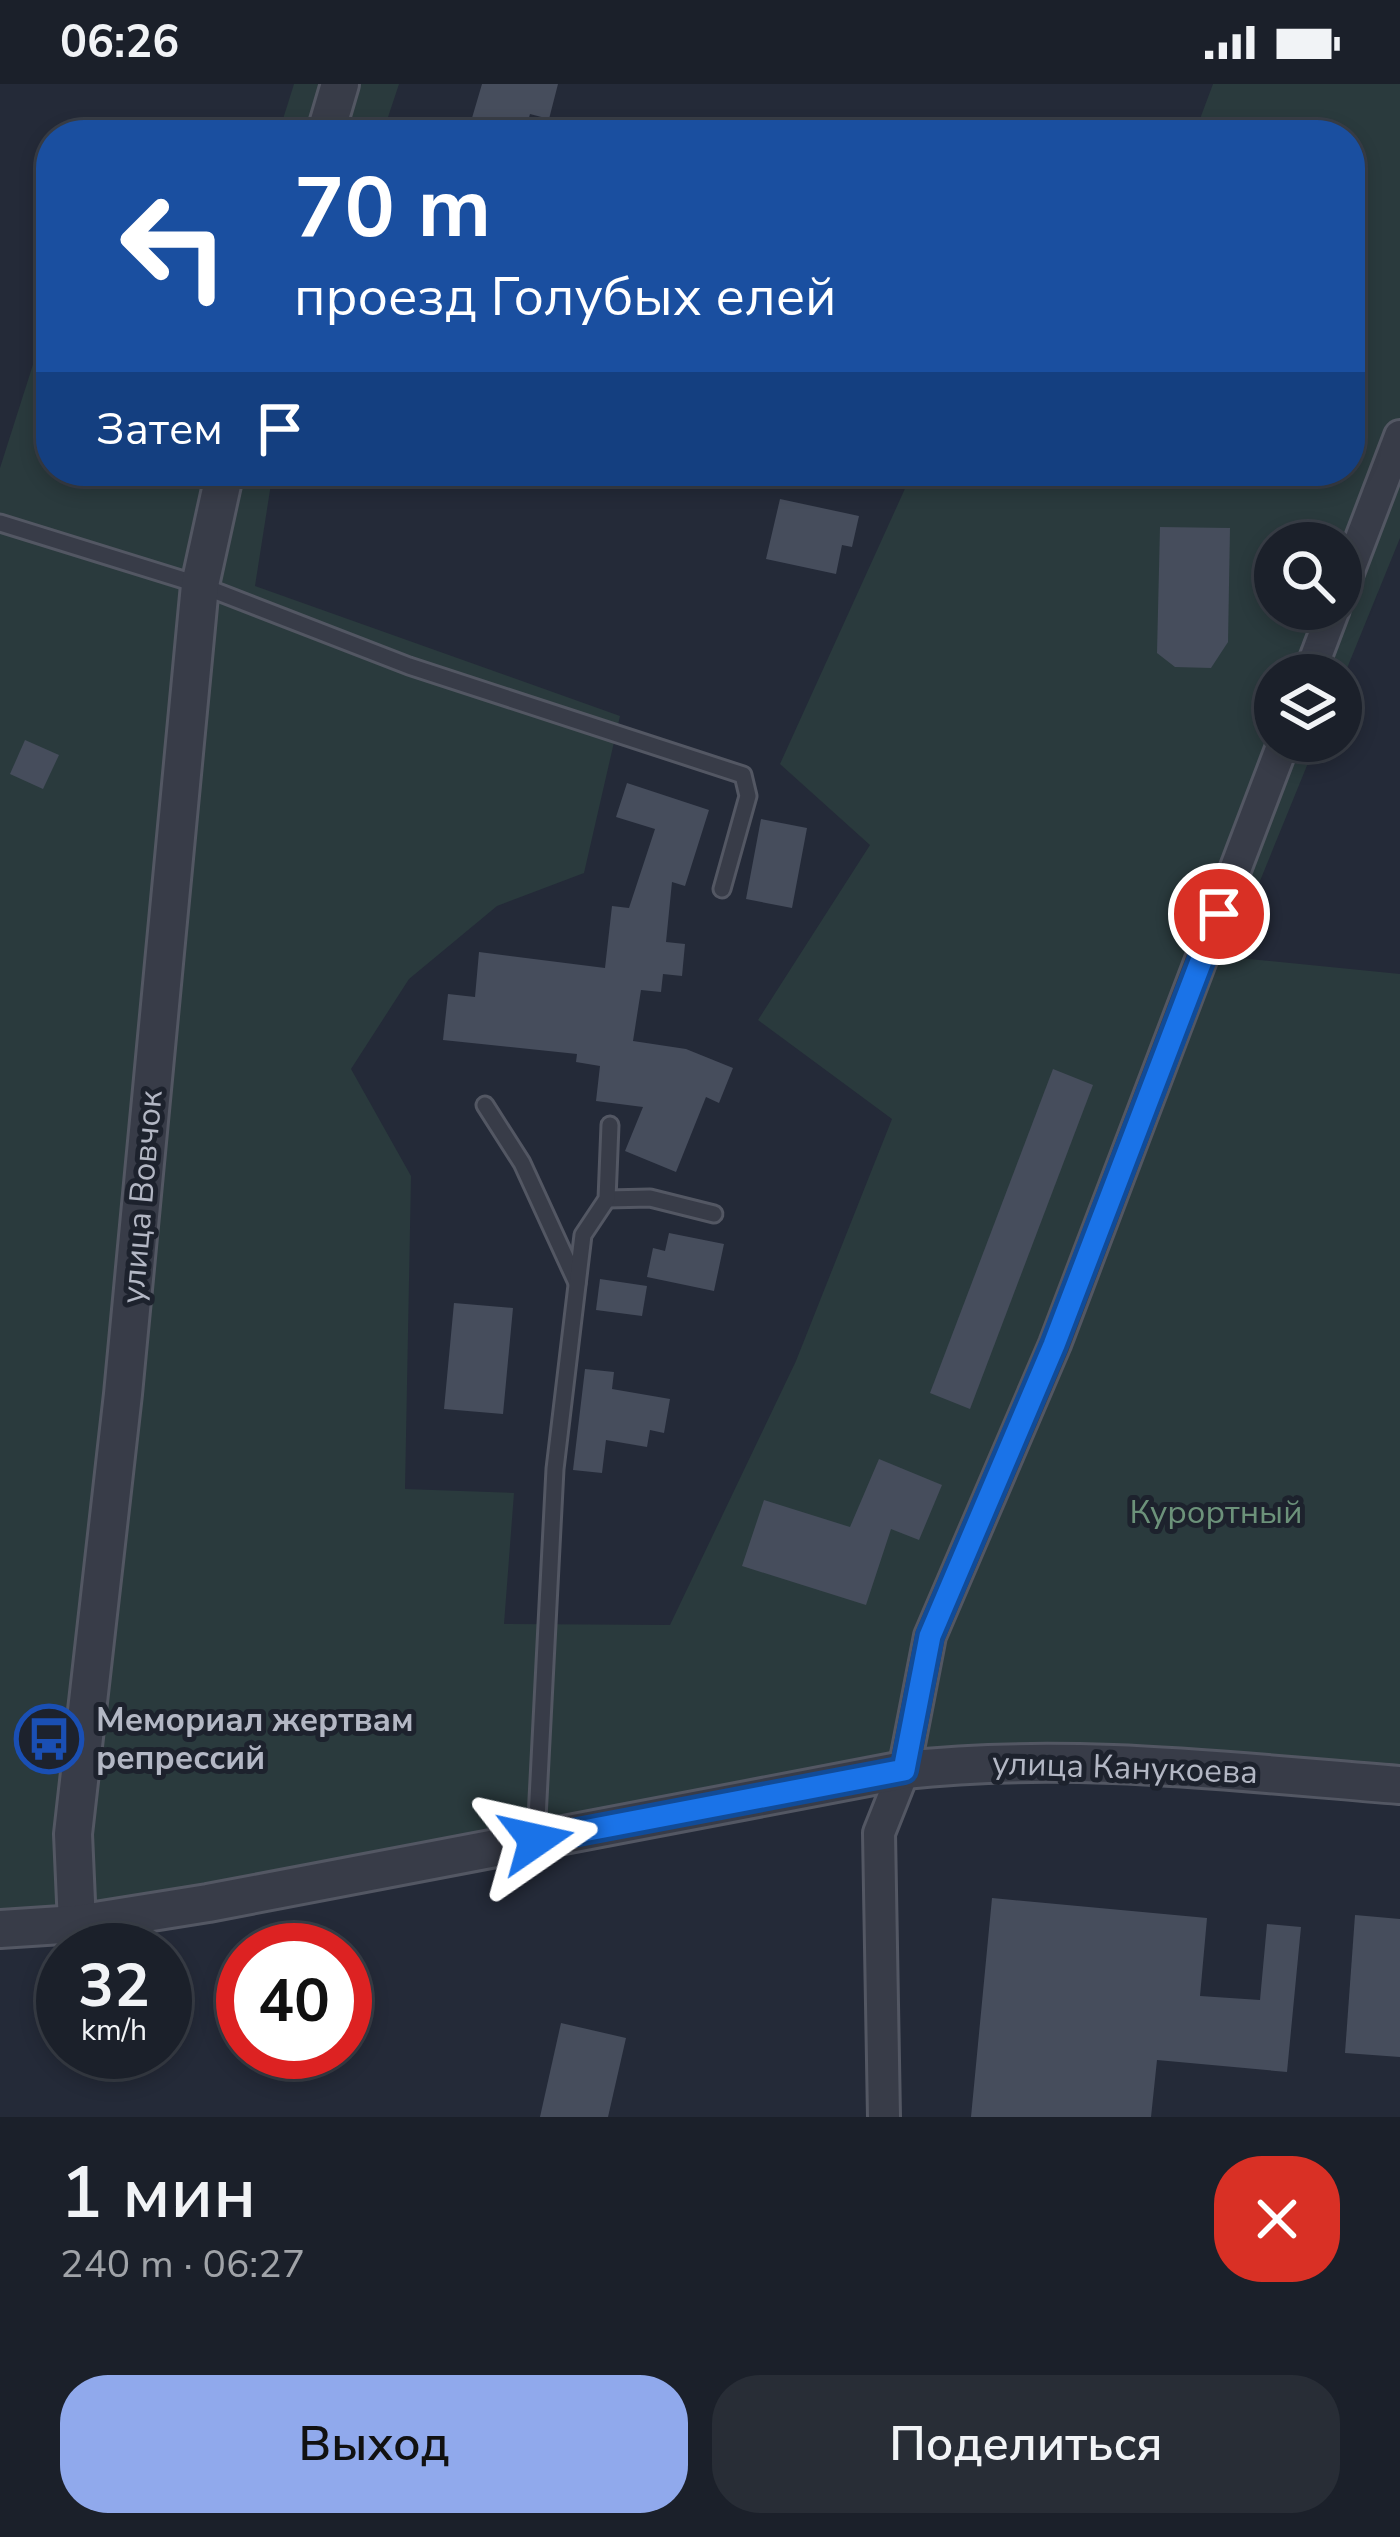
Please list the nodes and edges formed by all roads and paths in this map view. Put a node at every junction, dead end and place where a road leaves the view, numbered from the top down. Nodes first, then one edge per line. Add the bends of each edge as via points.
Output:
1 (340, 84) edge
2 (329, 120) edge
3 (1400, 436) edge
4 (222, 486) edge
5 (0, 523) edge
6 (1362, 536) edge
7 (200, 585) junction
8 (1276, 762) edge
9 (722, 890) dead end
10 (485, 1105) dead end
11 (610, 1125) dead end
12 (607, 1199) junction
13 (714, 1214) dead end
14 (577, 1283) junction
15 (904, 1770) junction
16 (1400, 1785) edge
17 (536, 1840) junction
18 (77, 1923) edge
19 (82, 1923) edge
20 (36, 1927) edge
21 (0, 1929) edge
22 (884, 2117) edge

1 - 2 street
3 - 6 street
4 - 7 street, улица Вовчок
5 - 7 lane
7 - 9 lane via 410,666 743,775 748,796
7 - 18 street, улица Вовчок via 73,1834
8 - 15 street via 1054,1345 930,1636
10 - 14 lane via 522,1163
11 - 12 lane
12 - 13 lane via 650,1198
12 - 14 lane via 583,1235
14 - 17 lane via 555,1469
15 - 16 street, улица Канукоева via 1073,1760
15 - 17 street, улица Канукоева
15 - 22 street via 879,1833
17 - 19 street, улица Канукоева
20 - 21 street, улица Канукоева

